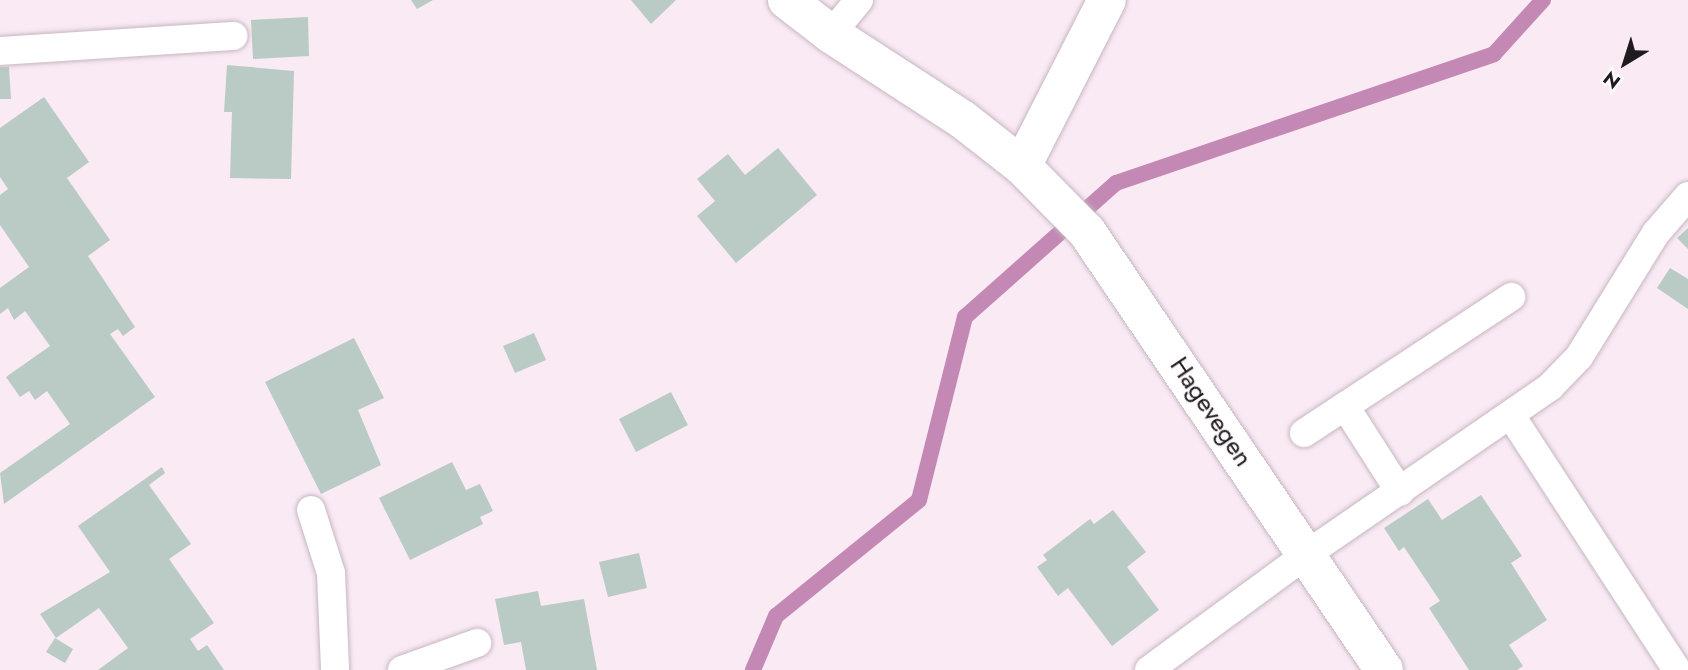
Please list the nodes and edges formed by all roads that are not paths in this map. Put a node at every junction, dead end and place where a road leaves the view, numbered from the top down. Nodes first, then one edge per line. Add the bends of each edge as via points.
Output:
1 (787, 0) edge
2 (859, 0) edge
3 (1107, 0) edge
4 (831, 34) junction
5 (234, 36) dead end
6 (0, 51) edge
7 (1022, 166) junction
8 (1688, 196) edge
9 (1511, 297) dead end
10 (1345, 407) junction
11 (1512, 417) junction
12 (1304, 433) dead end
13 (1400, 492) junction
14 (312, 510) dead end
15 (1307, 554) junction
16 (477, 643) dead end
17 (414, 668) edge
18 (335, 670) edge
19 (1149, 670) edge
20 (1384, 670) edge
21 (1677, 670) edge

1 - 4 street, Hagevegen
2 - 4 lane
3 - 7 street
4 - 7 street, Hagevegen via 962,119
5 - 6 lane
7 - 15 street, Hagevegen via 1087,232
8 - 11 lane via 1656,233 1579,357
9 - 10 lane
10 - 12 lane
10 - 13 lane
11 - 13 lane
11 - 21 lane
13 - 15 lane
14 - 18 lane via 331,573
15 - 19 lane
15 - 20 street, Hagevegen
16 - 17 lane

